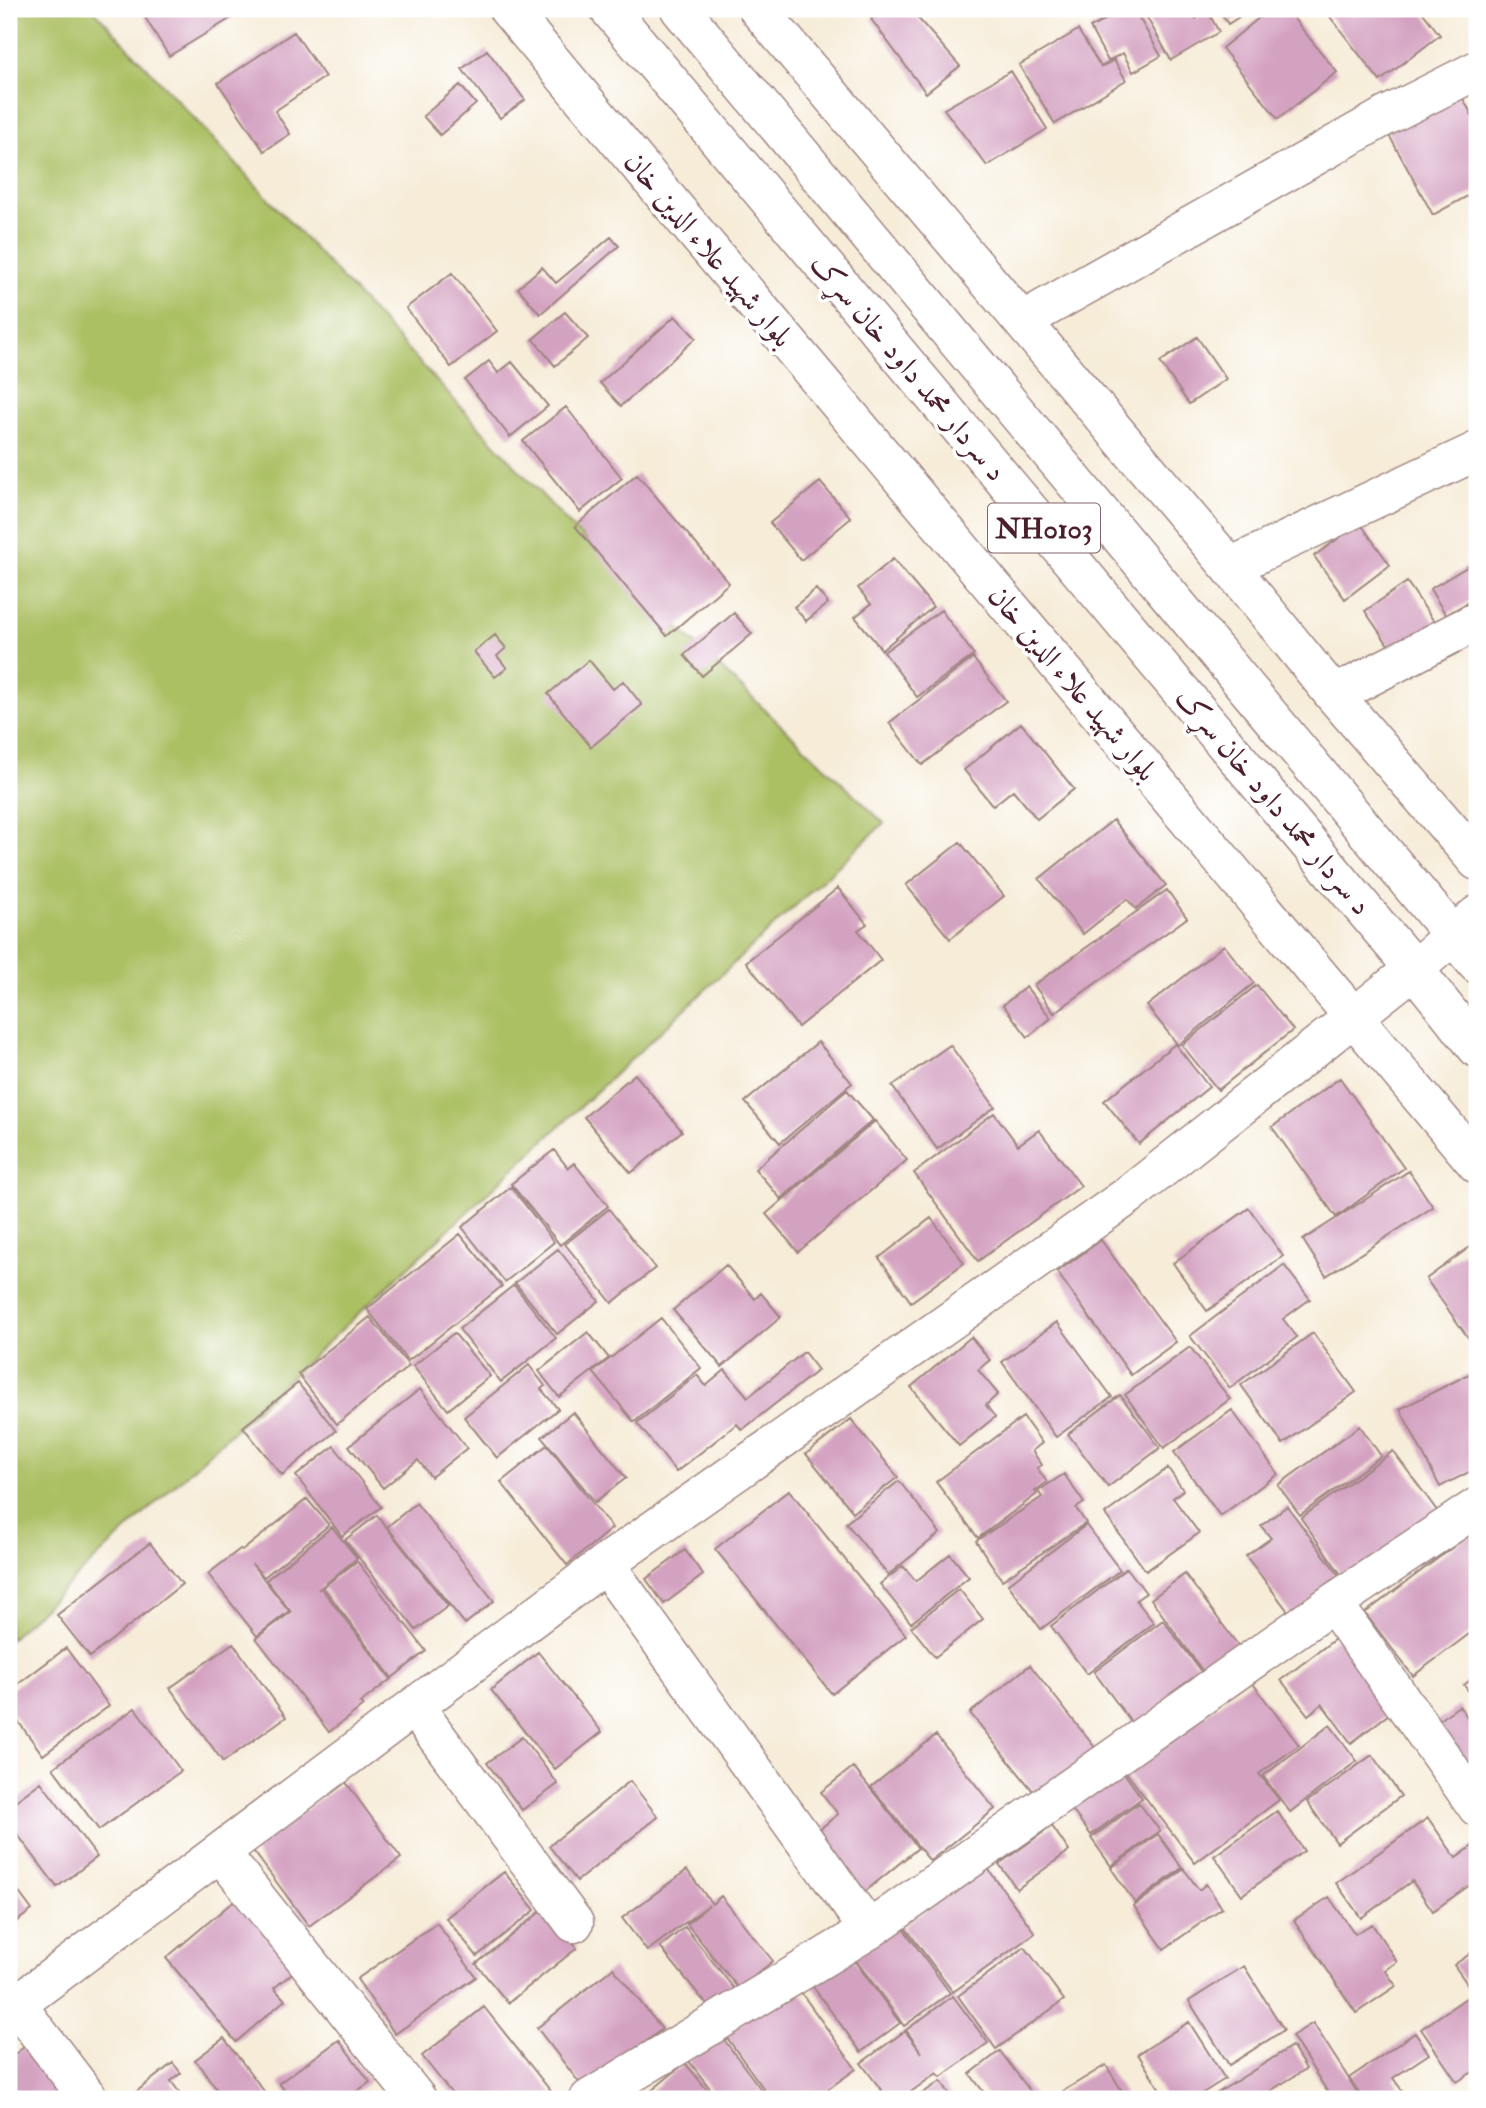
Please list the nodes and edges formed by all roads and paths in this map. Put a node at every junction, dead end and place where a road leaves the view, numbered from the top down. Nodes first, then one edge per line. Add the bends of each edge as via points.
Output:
1 (508, 9) edge
2 (609, 9) edge
3 (680, 9) edge
4 (758, 9) edge
5 (1477, 70) edge
6 (1022, 321) junction
7 (1477, 452) edge
8 (1230, 567) junction
9 (1477, 621) edge
10 (1334, 695) junction
11 (1477, 861) edge
12 (1469, 938) edge
13 (1414, 969) junction
14 (1354, 1017) junction
15 (1477, 1048) edge
16 (1477, 1164) edge
17 (1477, 1507) edge
18 (605, 1564) junction
19 (1333, 1603) junction
20 (415, 1707) junction
21 (1477, 1807) edge
22 (220, 1852) junction
23 (575, 1923) dead end
24 (869, 1930) junction
25 (11, 2003) edge
26 (89, 2099) edge
27 (416, 2099) edge
28 (589, 2099) edge

1 - 14 main road, بلوار شهید علاء الدین خان
2 - 13 main road, د سردار محمد داود خان سړک / NH0103
3 - 12 main road, د سردار محمد داود خان سړک / NH0103
4 - 6 main road
5 - 6 main road via 1384,117
6 - 8 main road
7 - 8 main road
8 - 10 main road
9 - 10 main road
10 - 11 main road
12 - 13 main road
13 - 14 main road
13 - 15 main road, د سردار محمد داود خان سړک / NH0103
14 - 16 main road, بلوار شهید علاء الدین خان
14 - 18 main road via 1129,1195
17 - 19 main road
18 - 20 main road
18 - 24 main road
19 - 21 main road
19 - 24 main road
20 - 22 main road
20 - 23 main road
22 - 25 main road
22 - 27 main road
24 - 28 main road
25 - 26 main road

